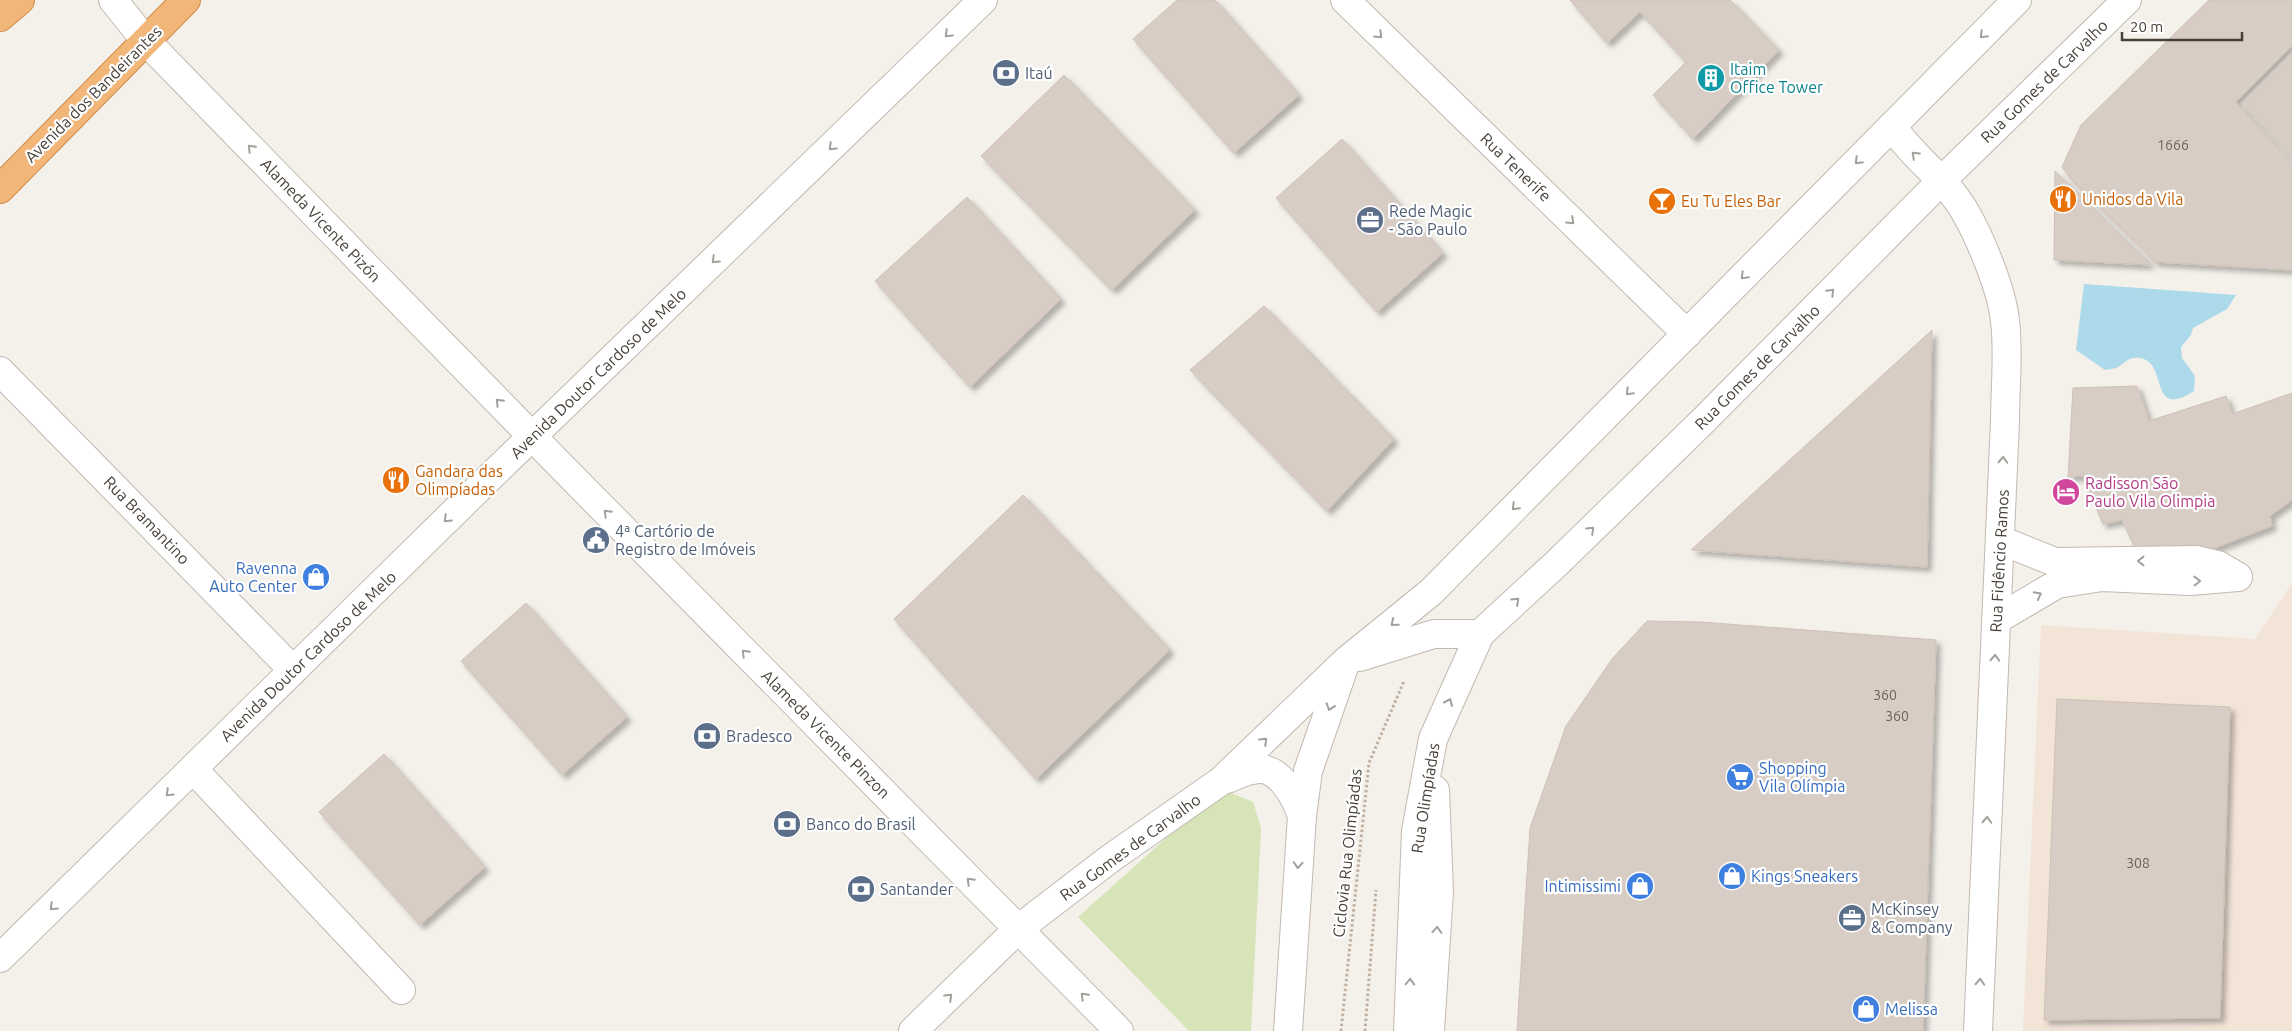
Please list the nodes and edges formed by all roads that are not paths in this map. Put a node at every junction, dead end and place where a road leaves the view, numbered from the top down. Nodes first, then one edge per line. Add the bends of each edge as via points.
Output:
1 (20, 0) edge
2 (113, 0) edge
3 (186, 0) edge
4 (1345, 0) edge
5 (2017, 0) edge
6 (2127, 0) edge
7 (971, 4) edge
8 (0, 17) edge
9 (145, 40) junction
10 (1892, 126) junction
11 (1942, 180) junction
12 (0, 188) edge
13 (1687, 334) junction
14 (0, 370) edge
15 (532, 437) junction
16 (2000, 540) junction
17 (1996, 620) junction
18 (1480, 634) junction
19 (1346, 661) junction
20 (293, 670) junction
21 (1433, 739) junction
22 (193, 769) junction
23 (1221, 782) junction
24 (1302, 816) junction
25 (1018, 929) junction
26 (0, 958) edge
27 (401, 990) dead end
28 (913, 1031) edge
29 (1119, 1031) edge
30 (1288, 1031) edge
31 (1408, 1031) edge
32 (1430, 1031) edge
33 (1978, 1031) edge

1 - 8 highway
2 - 9 street, Alameda Vicente Pizón
3 - 9 highway, Avenida dos Bandeirantes
4 -> 13 street, Rua Tenerife
5 -> 10 street, Rua Gomes de Carvalho
6 - 11 street, Rua Gomes de Carvalho
7 -> 15 street, Avenida Doutor Cardoso de Melo
9 - 12 highway, Avenida dos Bandeirantes
15 -> 9 street, Alameda Vicente Pizón
11 -> 10 street, Rua Fidêncio Ramos via 1906,146
10 -> 13 street, Rua Gomes de Carvalho
16 -> 11 street, Rua Fidêncio Ramos via 2005,321 1994,276 1964,210
18 -> 11 street, Rua Gomes de Carvalho via 1704,420
13 -> 19 street, Rua Gomes de Carvalho via 1431,592
14 - 20 street, Rua Bramantino
15 -> 20 street, Avenida Doutor Cardoso de Melo
25 -> 15 street, Alameda Vicente Pinzon
16 - 17 street, Rua Fidêncio Ramos
17 -> 16 street via 2057,584 2102,577 2190,581 2238,577 2218,565 2197,560 2055,562
33 -> 17 street, Rua Fidêncio Ramos
18 - 19 street, Rua Gomes de Carvalho via 1434,634
21 -> 18 street, Rua Olimpíadas
23 -> 19 street, Rua Gomes de Carvalho
19 -> 24 street via 1308,771
20 - 22 street, Avenida Doutor Cardoso de Melo
31 -> 21 street, Rua Olimpíadas via 1416,831
32 -> 21 street via 1439,891
22 -> 26 street, Avenida Doutor Cardoso de Melo
22 - 27 street
23 - 24 street via 1246,771 1262,769 1277,777 1290,790
23 - 25 street, Rua Gomes de Carvalho via 1111,858
24 -> 30 street
28 -> 25 street, Rua Gomes de Carvalho
29 -> 25 street, Alameda Vicente Pinzon

